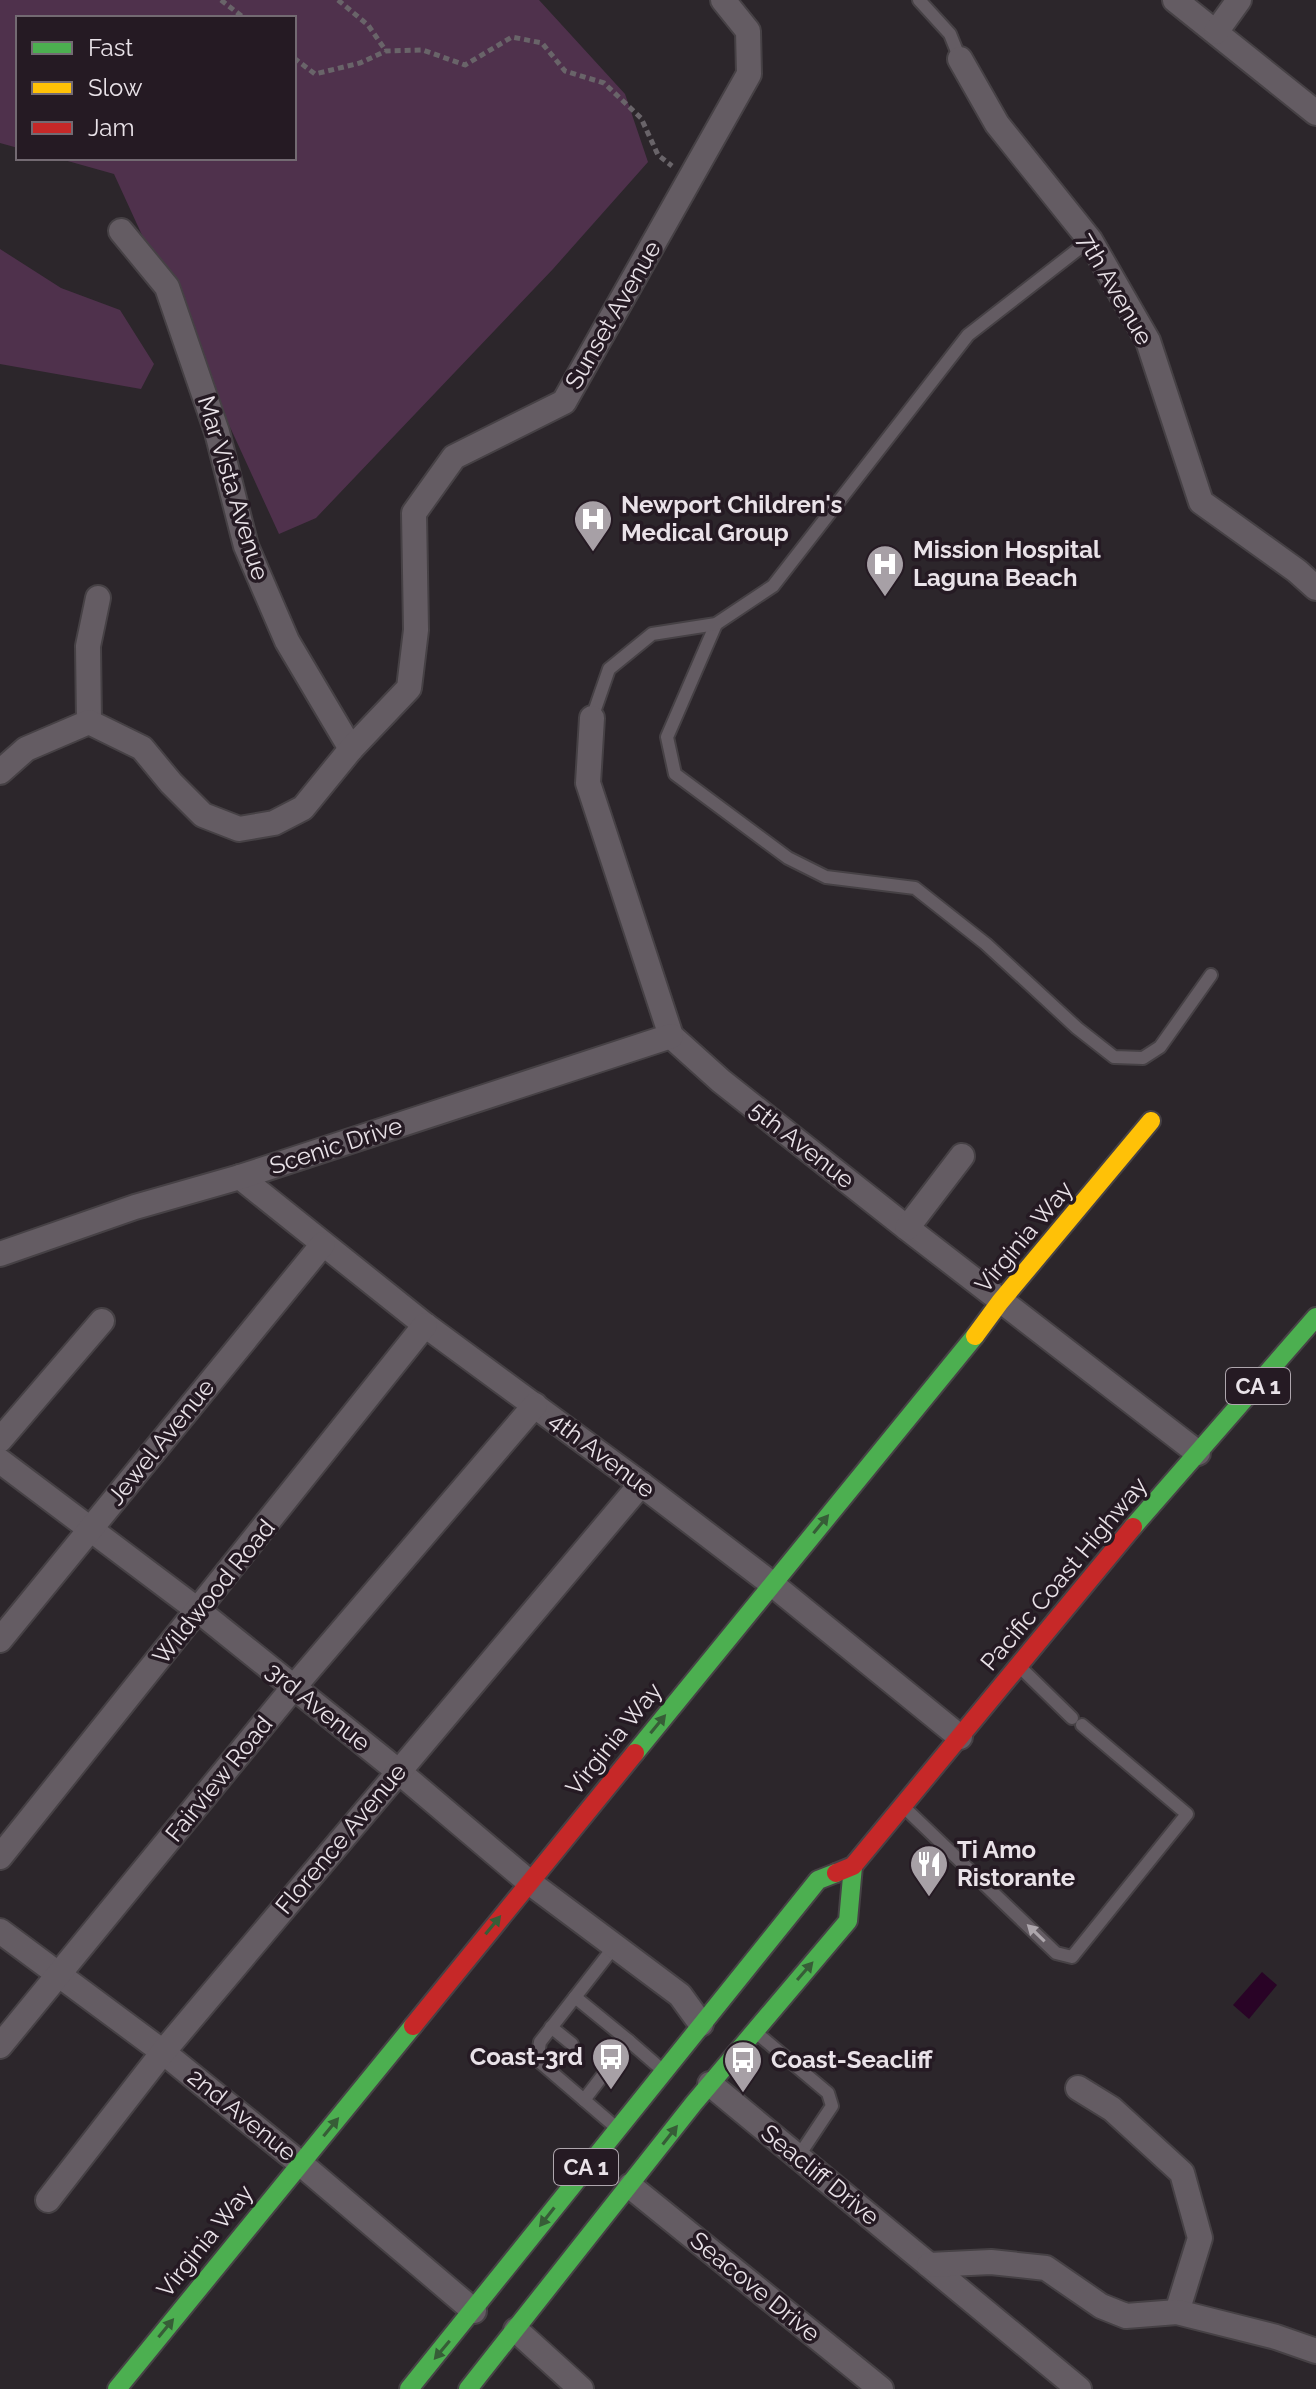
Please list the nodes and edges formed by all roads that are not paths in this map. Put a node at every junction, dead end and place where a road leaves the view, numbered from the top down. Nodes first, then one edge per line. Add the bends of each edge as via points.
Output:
1 (723, 0) edge
2 (919, 0) edge
3 (1175, 0) edge
4 (1239, 0) edge
5 (1216, 32) junction
6 (960, 59) joint
7 (1314, 107) edge
8 (121, 231) dead end
9 (1090, 240) junction
10 (1316, 588) edge
11 (98, 598) dead end
12 (716, 624) junction
13 (592, 718) joint
14 (89, 722) junction
15 (351, 749) junction
16 (0, 772) edge
17 (1211, 975) dead end
18 (671, 1036) junction
19 (1151, 1121) dead end
20 (962, 1156) dead end
21 (240, 1177) junction
22 (907, 1228) junction
23 (323, 1244) junction
24 (0, 1254) edge
25 (1000, 1302) junction
26 (1316, 1317) edge
27 (102, 1321) dead end
28 (425, 1325) junction
29 (535, 1405) junction
30 (0, 1440) edge
31 (1198, 1453) junction
32 (0, 1461) edge
33 (641, 1484) junction
34 (90, 1529) junction
35 (772, 1584) junction
36 (199, 1611) junction
37 (0, 1640) edge
38 (1019, 1666) junction
39 (293, 1688) junction
40 (960, 1737) junction
41 (398, 1771) junction
42 (902, 1807) junction
43 (0, 1857) edge
44 (853, 1866) junction
45 (529, 1882) junction
46 (0, 1931) edge
47 (614, 1947) junction
48 (59, 1975) junction
49 (575, 1997) junction
50 (737, 2016) junction
51 (701, 2024) junction
52 (551, 2027) junction
53 (629, 2041) junction
54 (572, 2044) dead end
55 (0, 2046) edge
56 (705, 2049) dead end
57 (163, 2052) junction
58 (663, 2070) junction
59 (703, 2078) junction
60 (1078, 2088) dead end
61 (584, 2100) junction
62 (617, 2128) junction
63 (798, 2157) junction
64 (301, 2164) junction
65 (630, 2186) junction
66 (48, 2200) dead end
67 (613, 2206) junction
68 (576, 2254) junction
69 (929, 2265) junction
70 (532, 2277) dead end
71 (1177, 2312) junction
72 (483, 2317) junction
73 (516, 2330) junction
74 (1316, 2351) edge
75 (117, 2389) edge
76 (409, 2389) edge
77 (468, 2389) edge
78 (581, 2389) edge
79 (881, 2389) edge
80 (1079, 2389) edge

1 - 15 street, Sunset Avenue via 748,31 749,74 564,402 454,457 414,513 416,630 409,688
2 - 6 lane via 950,34
3 - 5 street
4 - 5 street
5 - 7 street
6 - 9 street, 7th Avenue via 997,124
8 - 15 street, Mar Vista Avenue via 167,287 217,432 246,546 287,641
9 - 10 street, 7th Avenue via 1148,341 1201,502
9 - 12 lane via 968,335 773,586
11 - 14 street via 88,646
12 - 13 lane via 652,634 609,669
12 - 17 lane via 667,737 675,774 788,858 826,877 915,888 1114,1057 1143,1058 1160,1047
13 - 18 street, 5th Avenue via 588,783
14 - 15 street via 142,748 203,815 239,829 274,823 303,808
14 - 16 street via 26,749
18 - 21 street, Scenic Drive
18 - 22 street, 5th Avenue
19 - 25 main road, Virginia Way
20 - 22 street
21 - 23 street, 4th Avenue
21 - 24 street, Scenic Drive
22 - 25 street, 5th Avenue
23 - 28 street, 4th Avenue
23 - 34 street, Jewel Avenue
25 - 31 street, 5th Avenue
35 -> 25 main road, Virginia Way
26 - 31 main road, Pacific Coast Highway / CA 1
27 - 30 street
28 - 29 street, 4th Avenue
28 - 36 street, Wildwood Road
29 - 33 street, 4th Avenue
29 - 39 street, Fairview Road
31 - 38 main road, Pacific Coast Highway / CA 1
32 - 34 street, 3rd Avenue
33 - 35 street, 4th Avenue
33 - 41 street, Florence Avenue
34 - 36 street, 3rd Avenue
34 - 37 street, Jewel Avenue
35 - 40 street, 4th Avenue
45 -> 35 main road, Virginia Way
36 - 39 street, 3rd Avenue
36 - 43 street, Wildwood Road
38 - 40 main road, Pacific Coast Highway / CA 1
38 -> 42 lane via 1187,1814 1072,1957 1056,1953
39 - 41 street, 3rd Avenue
39 - 48 street, Fairview Road
40 - 42 main road, Pacific Coast Highway / CA 1
41 - 45 street, 3rd Avenue
41 - 57 street, Florence Avenue
42 - 44 main road, Pacific Coast Highway / CA 1
44 - 50 main road, Pacific Coast Highway / CA 1 via 818,1880
50 -> 44 main road, Pacific Coast Highway / CA 1 via 848,1921
45 - 47 street, 3rd Avenue
64 -> 45 main road, Virginia Way
46 - 48 street, 2nd Avenue
47 - 49 lane
47 - 51 street, 3rd Avenue via 680,1995
48 - 55 street, Fairview Road
48 - 57 street, 2nd Avenue
49 - 52 lane
49 - 53 lane
50 - 51 main road, Pacific Coast Highway / CA 1
50 - 59 main road, Pacific Coast Highway / CA 1
50 - 63 lane via 828,2093 832,2106
51 - 56 main road
51 - 58 main road, Pacific Coast Highway / CA 1
52 - 54 lane
52 - 61 lane via 538,2048 541,2063
53 - 58 lane
53 - 61 lane via 602,2069
57 - 64 street, 2nd Avenue
57 - 66 street, Florence Avenue
58 - 62 main road, Pacific Coast Highway / CA 1
59 - 63 street, Seacliff Drive
65 -> 59 main road, Pacific Coast Highway / CA 1
59 - 67 main road via 610,2182 607,2195
60 - 71 street via 1112,2109 1182,2173 1200,2238
61 - 62 lane
62 -> 72 main road, Pacific Coast Highway / CA 1
63 - 69 street, Seacliff Drive
64 - 72 street, 2nd Avenue
75 -> 64 main road, Virginia Way
65 - 67 main road, Pacific Coast Highway / CA 1
65 - 79 street, Seacove Drive
67 - 68 main road, Pacific Coast Highway / CA 1
68 - 70 main road via 555,2260
68 - 73 main road, Pacific Coast Highway / CA 1
69 - 71 street via 991,2262 1046,2268 1101,2306 1126,2316
69 - 80 street, Seacliff Drive
71 - 74 street
72 -> 76 main road, Pacific Coast Highway / CA 1
73 - 77 main road, Pacific Coast Highway / CA 1
73 - 78 street

